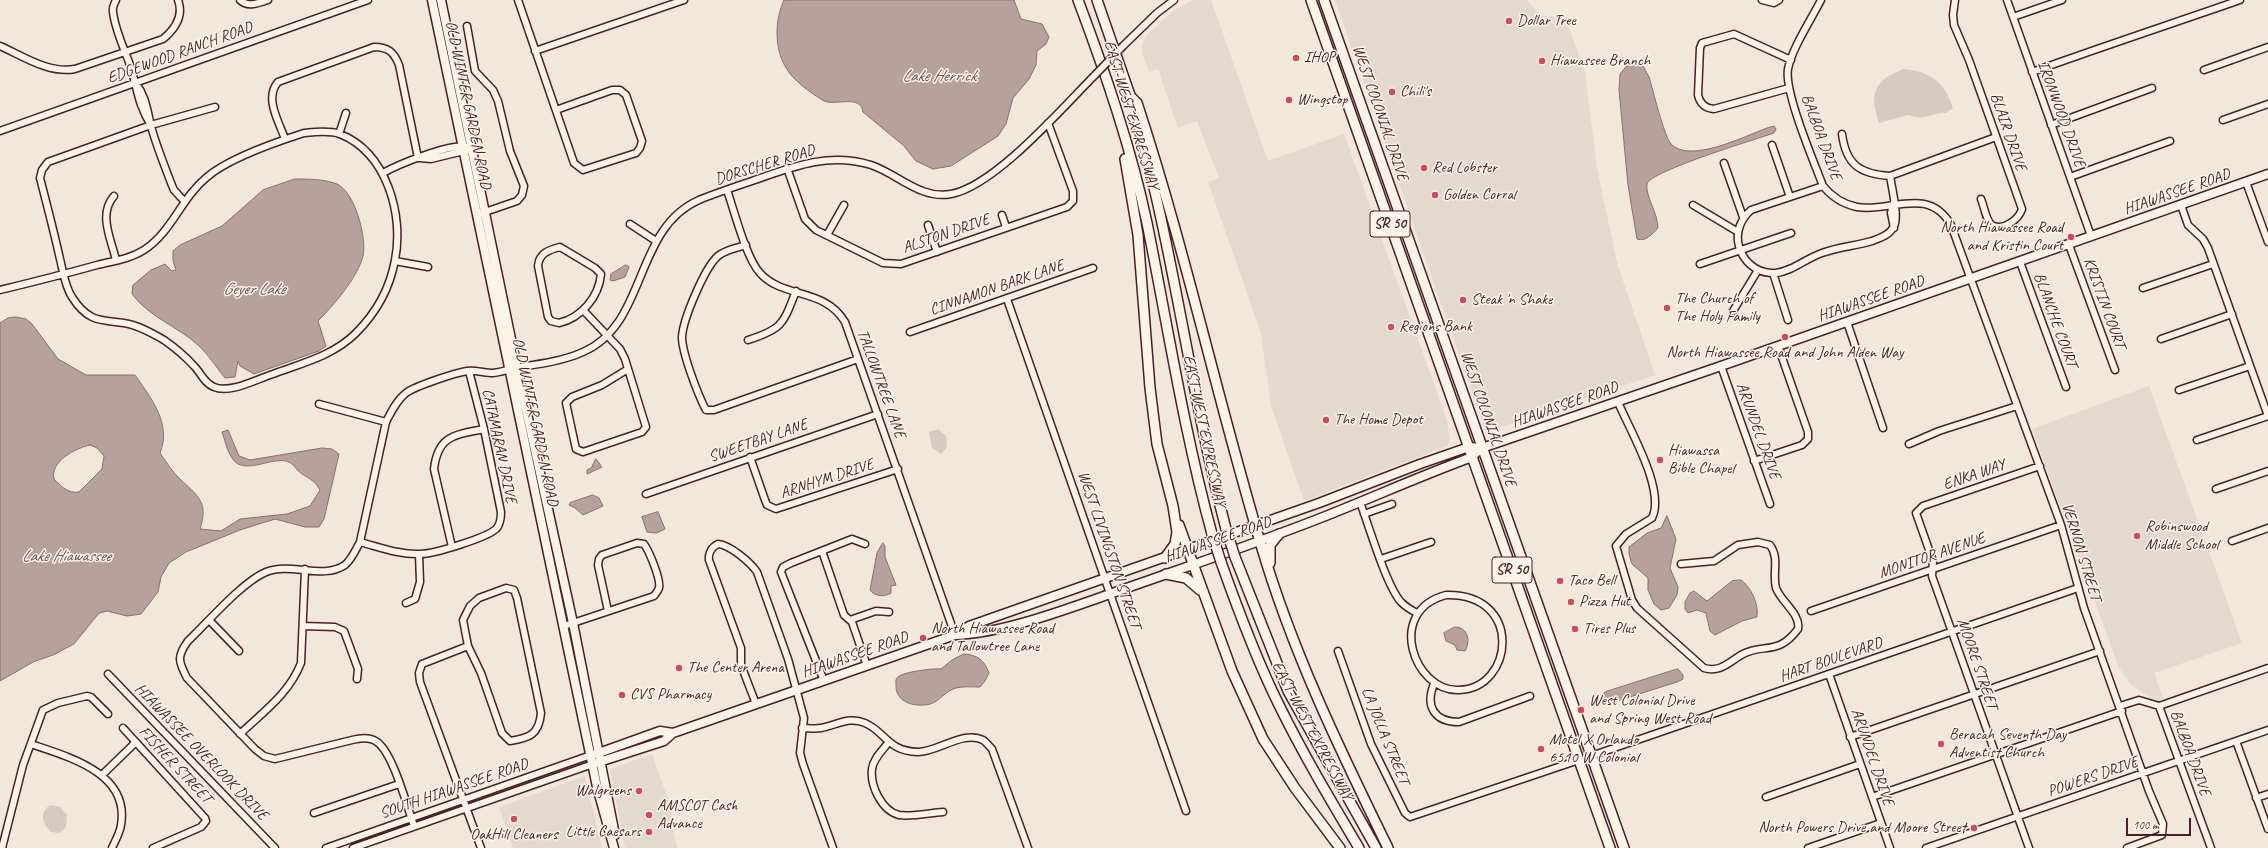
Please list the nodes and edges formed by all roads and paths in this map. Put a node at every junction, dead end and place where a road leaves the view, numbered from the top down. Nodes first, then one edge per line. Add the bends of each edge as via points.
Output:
1 (116, 0) edge
2 (178, 0) edge
3 (240, 0) edge
4 (268, 0) edge
5 (368, 0) edge
6 (432, 0) edge
7 (441, 0) edge
8 (518, 0) edge
9 (684, 0) edge
10 (1078, 0) edge
11 (1098, 0) edge
12 (1174, 0) edge
13 (1311, 0) edge
14 (1324, 0) edge
15 (1762, 0) edge
16 (1779, 0) edge
17 (1821, 0) edge
18 (1955, 0) edge
19 (2007, 0) edge
20 (2062, 0) edge
21 (2240, 0) edge
22 (2013, 17) junction
23 (467, 26) dead end
24 (0, 46) edge
25 (2268, 47) edge
26 (535, 51) junction
27 (125, 52) junction
28 (1791, 60) junction
29 (2204, 70) dead end
30 (2032, 72) junction
31 (136, 82) junction
32 (1789, 88) junction
33 (2152, 88) dead end
34 (1130, 96) junction
35 (2268, 104) edge
36 (214, 107) dead end
37 (556, 110) junction
38 (346, 113) dead end
39 (2223, 120) dead end
40 (1048, 123) junction
41 (151, 125) junction
42 (2051, 125) junction
43 (0, 131) edge
44 (1371, 131) junction
45 (338, 134) junction
46 (1842, 134) dead end
47 (1358, 135) junction
48 (1996, 136) junction
49 (285, 139) junction
50 (1125, 141) junction
51 (2170, 141) dead end
52 (1772, 145) dead end
53 (466, 149) junction
54 (418, 158) junction
55 (1724, 163) dead end
56 (787, 168) junction
57 (382, 173) junction
58 (2268, 174) edge
59 (1890, 176) junction
60 (2070, 177) junction
61 (2246, 182) junction
62 (1822, 184) junction
63 (727, 190) junction
64 (114, 196) dead end
65 (1790, 197) junction
66 (1981, 199) dead end
67 (185, 202) junction
68 (1893, 204) junction
69 (844, 205) dead end
70 (1693, 205) dead end
71 (2181, 205) junction
72 (481, 214) junction
73 (1002, 214) dead end
74 (1743, 218) junction
75 (630, 224) dead end
76 (928, 224) dead end
77 (1006, 227) junction
78 (1738, 232) junction
79 (1791, 233) dead end
80 (828, 235) junction
81 (2091, 236) junction
82 (656, 241) junction
83 (2268, 242) edge
84 (2069, 244) junction
85 (746, 245) junction
86 (1398, 249) junction
87 (1740, 250) junction
88 (937, 252) junction
89 (116, 260) junction
90 (395, 261) junction
91 (2020, 262) junction
92 (1700, 264) dead end
93 (2213, 264) junction
94 (428, 268) dead end
95 (1093, 268) dead end
96 (1758, 270) junction
97 (1773, 273) junction
98 (64, 274) junction
99 (1971, 279) junction
100 (1425, 285) junction
101 (2143, 288) dead end
102 (0, 290) edge
103 (1412, 290) junction
104 (796, 291) junction
105 (1007, 298) junction
106 (583, 310) junction
107 (1733, 311) dead end
108 (2232, 314) junction
109 (1788, 320) dead end
110 (1847, 322) junction
111 (910, 332) dead end
112 (607, 336) junction
113 (2161, 339) dead end
114 (748, 340) dead end
115 (1446, 346) junction
116 (1778, 346) junction
117 (858, 359) junction
118 (1721, 366) junction
119 (2250, 366) junction
120 (513, 368) junction
121 (628, 369) junction
122 (2115, 370) dead end
123 (469, 371) junction
124 (2066, 387) dead end
125 (2179, 390) dead end
126 (1618, 402) junction
127 (319, 404) dead end
128 (2017, 406) junction
129 (878, 414) junction
130 (2268, 416) edge
131 (386, 422) junction
132 (1883, 428) dead end
133 (484, 429) junction
134 (2197, 440) dead end
135 (1909, 444) dead end
136 (1469, 447) junction
137 (1482, 448) junction
138 (750, 457) junction
139 (1472, 457) junction
140 (1754, 460) junction
141 (2040, 466) junction
142 (898, 469) junction
143 (2268, 471) edge
144 (2216, 489) dead end
145 (646, 494) dead end
146 (1360, 502) junction
147 (1392, 504) dead end
148 (1770, 504) dead end
149 (1173, 506) junction
150 (1917, 510) joint
151 (1364, 514) junction
152 (2061, 525) junction
153 (1256, 526) junction
154 (2268, 528) edge
155 (1279, 534) junction
156 (1260, 541) junction
157 (2232, 541) dead end
158 (360, 542) junction
159 (1431, 542) dead end
160 (865, 544) dead end
161 (452, 546) junction
162 (1187, 550) junction
163 (822, 551) junction
164 (419, 554) junction
165 (1165, 558) junction
166 (1381, 559) junction
167 (1193, 564) junction
168 (1681, 564) dead end
169 (1511, 568) junction
170 (305, 569) junction
171 (1932, 569) junction
172 (1270, 573) junction
173 (1166, 574) junction
174 (1105, 578) junction
175 (2078, 588) junction
176 (1110, 593) junction
177 (1203, 595) junction
178 (406, 603) dead end
179 (1538, 604) junction
180 (608, 611) junction
181 (1811, 611) dead end
182 (889, 612) dead end
183 (1417, 613) junction
184 (1527, 614) junction
185 (209, 620) junction
186 (850, 620) junction
187 (573, 623) junction
188 (303, 626) junction
189 (564, 626) junction
190 (1953, 632) junction
191 (955, 635) junction
192 (468, 646) junction
193 (1554, 650) junction
194 (239, 651) dead end
195 (2100, 651) junction
196 (1338, 652) dead end
197 (867, 666) junction
198 (2268, 668) edge
199 (108, 674) dead end
200 (1829, 674) junction
201 (357, 679) dead end
202 (824, 681) junction
203 (1434, 684) junction
204 (796, 691) junction
205 (1974, 693) junction
206 (1530, 696) dead end
207 (756, 704) junction
208 (2159, 706) junction
209 (2121, 709) junction
210 (108, 714) dead end
211 (1564, 717) junction
212 (123, 728) dead end
213 (802, 728) junction
214 (2268, 730) edge
215 (673, 733) junction
216 (240, 734) junction
217 (1850, 736) junction
218 (2236, 741) junction
219 (136, 742) junction
220 (888, 743) junction
221 (31, 744) junction
222 (600, 752) junction
223 (591, 755) junction
224 (1996, 755) junction
225 (1591, 756) junction
226 (1579, 760) junction
227 (2179, 760) junction
228 (602, 762) junction
229 (593, 764) junction
230 (1860, 764) junction
231 (2144, 773) junction
232 (102, 775) junction
233 (399, 784) junction
234 (2268, 794) edge
235 (1766, 797) dead end
236 (1872, 797) junction
237 (2256, 798) junction
238 (1606, 799) junction
239 (464, 800) junction
240 (467, 808) junction
241 (1186, 811) dead end
242 (943, 812) dead end
243 (314, 813) dead end
244 (2018, 816) junction
245 (411, 818) junction
246 (1881, 824) junction
247 (414, 826) junction
248 (2268, 829) edge
249 (2146, 841) junction
250 (2, 848) edge
251 (112, 848) edge
252 (153, 848) edge
253 (275, 848) edge
254 (326, 848) edge
255 (352, 848) edge
256 (481, 848) edge
257 (615, 848) edge
258 (833, 848) edge
259 (1028, 848) edge
260 (1340, 848) edge
261 (1359, 848) edge
262 (1376, 848) edge
263 (1388, 848) edge
264 (1610, 848) edge
265 (1624, 848) edge
266 (1808, 848) edge
267 (1890, 848) edge
268 (1926, 848) edge
269 (2029, 848) edge
270 (2127, 848) edge
271 (2148, 848) edge
272 (2211, 848) edge

1 - 27 street via 112,10
2 - 27 street via 180,7 174,30 163,39
3 - 4 street via 244,4 254,5
5 - 31 street, EDGEWOOD RANCH ROAD
6 - 53 main road, OLD WINTER GARDEN ROAD
7 - 53 main road, OLD WINTER GARDEN ROAD
8 - 26 street
9 - 26 street
10 - 50 highway, EAST-WEST EXPRESSWAY via 1109,86
11 - 34 highway, EAST-WEST EXPRESSWAY
12 - 40 street, DORSCHER ROAD, bridge via 1123,46
13 - 47 highway, WEST COLONIAL DRIVE / SR 50
14 - 44 highway, WEST COLONIAL DRIVE / SR 50
15 - 16 street via 1774,3
17 - 28 street, BALBOA DRIVE
18 - 48 street, BLAIR DRIVE via 1952,15 1954,25
19 - 22 street, IRONWOOD DRIVE
20 - 22 street
21 - 30 street
22 - 30 street, IRONWOOD DRIVE
23 - 72 street via 475,71 493,90 498,101 510,151 524,186 518,201
24 - 27 street via 63,71
25 - 29 street
26 - 37 street
27 - 31 street
28 - 32 street, BALBOA DRIVE
28 - 32 street via 1734,34 1702,43 1700,48 1698,95 1705,107 1714,109
30 - 42 street, IRONWOOD DRIVE
31 - 41 street via 136,93 144,115
31 - 43 street, EDGEWOOD RANCH ROAD
32 - 62 street, BALBOA DRIVE
33 - 42 street
34 - 153 highway via 1137,103 1173,220
34 - 262 highway, EAST-WEST EXPRESSWAY, bridge via 1152,182 1202,432 1235,557 1288,691
35 - 39 street
36 - 41 street
37 - 37 street via 574,163 583,170 636,153 640,148 642,141 626,96 620,90 612,90
38 - 45 street
40 - 56 street, DORSCHER ROAD via 1006,162 969,188 950,194 926,193 885,170 857,162 837,159
40 - 77 street, ALSTON DRIVE via 1073,191 1074,201 1067,207
41 - 67 street via 174,190
41 - 98 street via 48,162 42,170 40,178
42 - 60 street, IRONWOOD DRIVE
44 - 47 highway
44 - 100 highway, WEST COLONIAL DRIVE / SR 50
45 - 49 street via 315,132
45 - 57 street via 357,144
46 - 59 street via 1844,150 1859,169 1873,175
47 - 86 highway, WEST COLONIAL DRIVE / SR 50
48 - 59 street
48 - 66 street, BLAIR DRIVE via 2022,209 2016,221 1998,227 1993,226 1989,222
49 - 54 street via 272,103 272,94 278,82 374,47 385,47 394,54 399,65
49 - 67 street via 228,164 206,177
50 - 149 highway via 1124,156 1138,235 1157,444
50 - 261 highway, EAST-WEST EXPRESSWAY, bridge via 1146,222 1199,485 1221,562 1238,610 1278,704
51 - 60 street
52 - 65 street
53 - 54 street via 431,159
53 - 72 main road, OLD WINTER GARDEN ROAD
54 - 57 street
55 - 74 street
56 - 63 street, DORSCHER ROAD
56 - 80 street, ALSTON DRIVE via 805,219 816,230
57 - 90 street via 391,195 398,234
58 - 61 main road, HIAWASSEE ROAD
59 - 68 street
60 - 81 street, IRONWOOD DRIVE
61 - 71 main road, HIAWASSEE ROAD
61 - 83 street
62 - 65 street
62 - 68 street, BALBOA DRIVE via 1832,197 1857,207
63 - 82 street, DORSCHER ROAD via 697,201 682,210 666,225
63 - 85 street, TALLOWTREE LANE
64 - 89 street via 105,212
65 - 74 street via 1751,210
67 - 89 street via 164,233 152,244 130,256
68 - 97 street via 1891,213 1894,228 1882,237 1821,253 1784,271
68 - 99 street, BALBOA DRIVE via 1926,204 1945,215 1955,234
69 - 80 street
70 - 78 street
71 - 81 main road, HIAWASSEE ROAD
71 - 93 street via 2188,226 2203,239
72 - 120 main road, OLD WINTER GARDEN ROAD
73 - 77 street
74 - 78 street
75 - 82 street
76 - 88 street
77 - 88 street, ALSTON DRIVE
78 - 87 street
79 - 87 street
80 - 88 street, ALSTON DRIVE via 883,263 892,265
81 - 84 main road, HIAWASSEE ROAD
82 - 112 street, DORSCHER ROAD via 624,314
84 - 91 main road, HIAWASSEE ROAD
84 - 122 street, KRISTIN COURT
85 - 104 street, TALLOWTREE LANE via 751,259 760,272 772,281
85 - 117 street via 719,255 710,264 682,336 684,350 706,410 714,410
86 - 100 highway via 1417,281
86 - 103 highway, WEST COLONIAL DRIVE / SR 50
87 - 92 street
87 - 96 street via 1744,259
89 - 98 street
90 - 94 street
90 - 98 street via 384,297 344,344 324,356 223,389 215,388 206,382 173,346 153,333 127,323 90,316 70,296
91 - 99 main road, HIAWASSEE ROAD
91 - 124 street, BLANCHE COURT
93 - 101 street
93 - 108 street
95 - 105 street, CINNAMON BARK LANE
96 - 97 street
96 - 107 street
97 - 109 street
98 - 102 street
99 - 110 main road, HIAWASSEE ROAD
99 - 128 street, VERNON STREET
100 - 115 highway, WEST COLONIAL DRIVE / SR 50
103 - 115 highway via 1418,290 1422,294 1440,341
103 - 136 highway, WEST COLONIAL DRIVE / SR 50
104 - 114 street via 785,319 779,326 770,333
104 - 117 street, TALLOWTREE LANE via 827,302 838,310
105 - 111 street, CINNAMON BARK LANE
105 - 174 street, WEST LIVINGSTON STREET
106 - 106 street via 595,294 601,274 560,247 542,254 538,266 551,321 559,324 566,322
106 - 112 street
108 - 113 street
108 - 119 street
110 - 116 main road, HIAWASSEE ROAD
110 - 132 street
112 - 120 street, DORSCHER ROAD via 590,349 574,356
112 - 121 street via 620,349
115 - 137 highway, WEST COLONIAL DRIVE / SR 50
116 - 118 main road, HIAWASSEE ROAD
116 - 140 street via 1808,432 1808,439 1802,445
117 - 129 street, TALLOWTREE LANE
118 - 126 main road, HIAWASSEE ROAD
118 - 140 street, ARUNDEL DRIVE
119 - 125 street
119 - 130 street
120 - 123 street, DORSCHER ROAD via 494,373
120 - 187 main road, OLD WINTER GARDEN ROAD
120 - 189 main road, OLD WINTER GARDEN ROAD
121 - 121 street via 646,427 642,432 583,452 576,449 566,403 572,397 602,385
123 - 131 street via 406,393
123 - 133 street, CATAMARAN DRIVE
126 - 137 main road, HIAWASSEE ROAD
126 - 168 street via 1648,469 1656,505 1648,523 1626,534 1616,546 1632,600 1637,608 1704,668 1711,670 1729,664 1743,654 1776,648 1798,629 1797,619 1776,586 1776,556 1770,545 1758,542 1738,545 1714,561
127 - 131 street
128 - 135 street via 1939,431
128 - 141 street, VERNON STREET
129 - 138 street, SWEETBAY LANE
129 - 142 street, TALLOWTREE LANE
130 - 134 street
131 - 158 street
133 - 161 street, CATAMARAN DRIVE via 501,520 497,528 486,535
133 - 161 street via 458,434 445,440 435,459 434,469
136 - 137 main road, HIAWASSEE ROAD
136 - 139 highway, WEST COLONIAL DRIVE / SR 50
136 - 153 main road, HIAWASSEE ROAD
137 - 139 main road, HIAWASSEE ROAD
137 - 179 highway, WEST COLONIAL DRIVE / SR 50
138 - 142 street, ARNHYM DRIVE via 765,500 776,509
138 - 145 street, SWEETBAY LANE
139 - 146 main road, HIAWASSEE ROAD
139 - 169 highway, WEST COLONIAL DRIVE / SR 50
140 - 148 street, ARUNDEL DRIVE
141 - 150 street, ENKA WAY
141 - 152 street, VERNON STREET
142 - 191 street, TALLOWTREE LANE
143 - 144 street
146 - 151 street
146 - 155 main road, HIAWASSEE ROAD
147 - 151 street
149 - 162 highway
149 - 165 highway via 1177,538 1176,544
150 - 171 street, MOORE STREET via 1933,561
151 - 166 street
152 - 171 street, MONITOR AVENUE
152 - 175 street, VERNON STREET
153 - 156 highway
153 - 162 main road, HIAWASSEE ROAD
154 - 157 street
155 - 156 main road, HIAWASSEE ROAD
155 - 172 highway via 1270,545
156 - 167 main road, HIAWASSEE ROAD
156 - 172 highway
158 - 164 street, CATAMARAN DRIVE
158 - 170 street via 345,565 332,570
159 - 166 street
160 - 163 street via 852,539
161 - 164 street, CATAMARAN DRIVE
162 - 165 main road, HIAWASSEE ROAD
162 - 167 highway
163 - 186 street via 844,615
163 - 202 street via 783,567 781,572
164 - 178 street via 418,591 415,599
165 - 174 main road, HIAWASSEE ROAD
166 - 183 street via 1401,602
167 - 173 main road, HIAWASSEE ROAD
167 - 177 highway
169 - 179 highway via 1529,598
169 - 184 highway, WEST COLONIAL DRIVE / SR 50
170 - 185 street via 267,572 251,581
170 - 188 street
171 - 181 street, MONITOR AVENUE
171 - 190 street, MOORE STREET via 1932,576
172 - 263 highway via 1312,687
173 - 176 main road, HIAWASSEE ROAD
173 - 177 highway via 1186,578
174 - 176 street, WEST LIVINGSTON STREET
174 - 191 main road, HIAWASSEE ROAD via 969,626
175 - 190 street, HART BOULEVARD
175 - 195 street, VERNON STREET
176 - 191 main road, HIAWASSEE ROAD via 1015,624 972,635
176 - 241 street, WEST LIVINGSTON STREET
177 - 260 highway via 1232,671 1263,739 1295,788
179 - 193 highway, WEST COLONIAL DRIVE / SR 50
180 - 180 street via 654,596 659,590 660,583 644,544 637,543 602,555 599,559 598,565
180 - 187 street
182 - 186 street via 876,611
183 - 203 street via 1412,624 1411,638 1422,669
183 - 203 street via 1423,605 1434,598 1459,595 1483,604 1501,625 1504,638 1502,652 1490,676 1481,683 1460,690
184 - 193 highway via 1537,621
184 - 211 highway, WEST COLONIAL DRIVE / SR 50
185 - 194 street
185 - 216 street via 180,652 180,664 187,678
186 - 197 street
187 - 189 street
187 - 222 main road, OLD WINTER GARDEN ROAD
188 - 201 street via 335,627 344,632 358,670
188 - 216 street via 301,664 295,677 285,692
189 - 223 main road, OLD WINTER GARDEN ROAD
190 - 200 street, HART BOULEVARD
190 - 205 street, MOORE STREET
191 - 197 main road, HIAWASSEE ROAD
192 - 192 street via 506,739 510,741 526,738 535,732 540,724 541,713 514,590 506,588 479,598 470,606 463,620
192 - 239 street via 429,660 422,664 419,673 420,682
193 - 225 highway, WEST COLONIAL DRIVE / SR 50
195 - 205 street
195 - 209 street, VERNON STREET
196 - 226 street, LA JOLLA STREET via 1383,772 1405,813 1410,817
197 - 202 main road, HIAWASSEE ROAD
198 - 208 street
199 - 253 street, HIAWASSEE OVERLOOK DRIVE
200 - 217 street, ARUNDEL DRIVE
200 - 225 street, HART BOULEVARD
202 - 204 main road, HIAWASSEE ROAD
203 - 206 street via 1430,695 1434,712 1450,722 1459,722
204 - 207 main road, HIAWASSEE ROAD
204 - 207 street via 788,659 757,572 753,566 726,546 718,544 712,549 709,560 741,648 742,665
204 - 213 street via 804,718
205 - 217 street
205 - 224 street, MOORE STREET
207 - 215 main road, HIAWASSEE ROAD
208 - 209 street, BALBOA DRIVE via 2139,700
208 - 227 street, BALBOA DRIVE
209 - 224 street, BALBOA DRIVE
209 - 231 street, VERNON STREET
210 - 221 street via 87,696 58,703 44,710
211 - 225 highway via 1583,752
211 - 226 highway, WEST COLONIAL DRIVE / SR 50
212 - 219 street, FISHER STREET
213 - 220 street via 820,728 850,720 871,726
213 - 258 street via 800,753
214 - 218 street, POWERS DRIVE
215 - 222 main road, HIAWASSEE ROAD via 660,731
215 - 228 main road, HIAWASSEE ROAD via 664,741
216 - 233 street via 264,756 275,759 352,740 364,738 376,741 384,749
217 - 230 street, ARUNDEL DRIVE
218 - 227 street, POWERS DRIVE
218 - 237 street
219 - 232 street
219 - 252 street, FISHER STREET via 206,821 201,827
220 - 242 street via 874,762 872,770 881,803 899,815
220 - 259 street via 917,752 968,738 983,740 992,749
221 - 232 street via 84,764
221 - 250 street via 23,765
222 - 223 main road, HIAWASSEE ROAD
222 - 228 main road, OLD WINTER GARDEN ROAD
223 - 229 main road, OLD WINTER GARDEN ROAD
223 - 239 street, SOUTH HIAWASSEE ROAD
224 - 236 street, BALBOA DRIVE
224 - 244 street, MOORE STREET
225 - 238 highway, WEST COLONIAL DRIVE / SR 50
226 - 238 highway via 1587,765
226 - 264 highway, WEST COLONIAL DRIVE / SR 50
227 - 231 street, POWERS DRIVE
227 - 272 street, BALBOA DRIVE
228 - 229 main road, HIAWASSEE ROAD
228 - 257 main road, OLD WINTER GARDEN ROAD
229 - 240 street, SOUTH HIAWASSEE ROAD
229 - 257 main road, OLD WINTER GARDEN ROAD
230 - 235 street
230 - 236 street, ARUNDEL DRIVE
231 - 244 street, POWERS DRIVE
231 - 249 street, VERNON STREET via 2160,814 2163,832 2159,837
232 - 251 street via 113,787 122,812 121,827
233 - 243 street
233 - 245 street
234 - 237 street
236 - 246 street, ARUNDEL DRIVE
237 - 248 street
238 - 265 highway, WEST COLONIAL DRIVE / SR 50
239 - 240 street
239 - 245 street, SOUTH HIAWASSEE ROAD
240 - 247 street, SOUTH HIAWASSEE ROAD
240 - 256 street
244 - 268 street, POWERS DRIVE
244 - 269 street, MOORE STREET
245 - 247 street
245 - 254 street, SOUTH HIAWASSEE ROAD
246 - 266 street
246 - 267 street, ARUNDEL DRIVE
247 - 255 street, SOUTH HIAWASSEE ROAD
249 - 270 street
249 - 271 street

